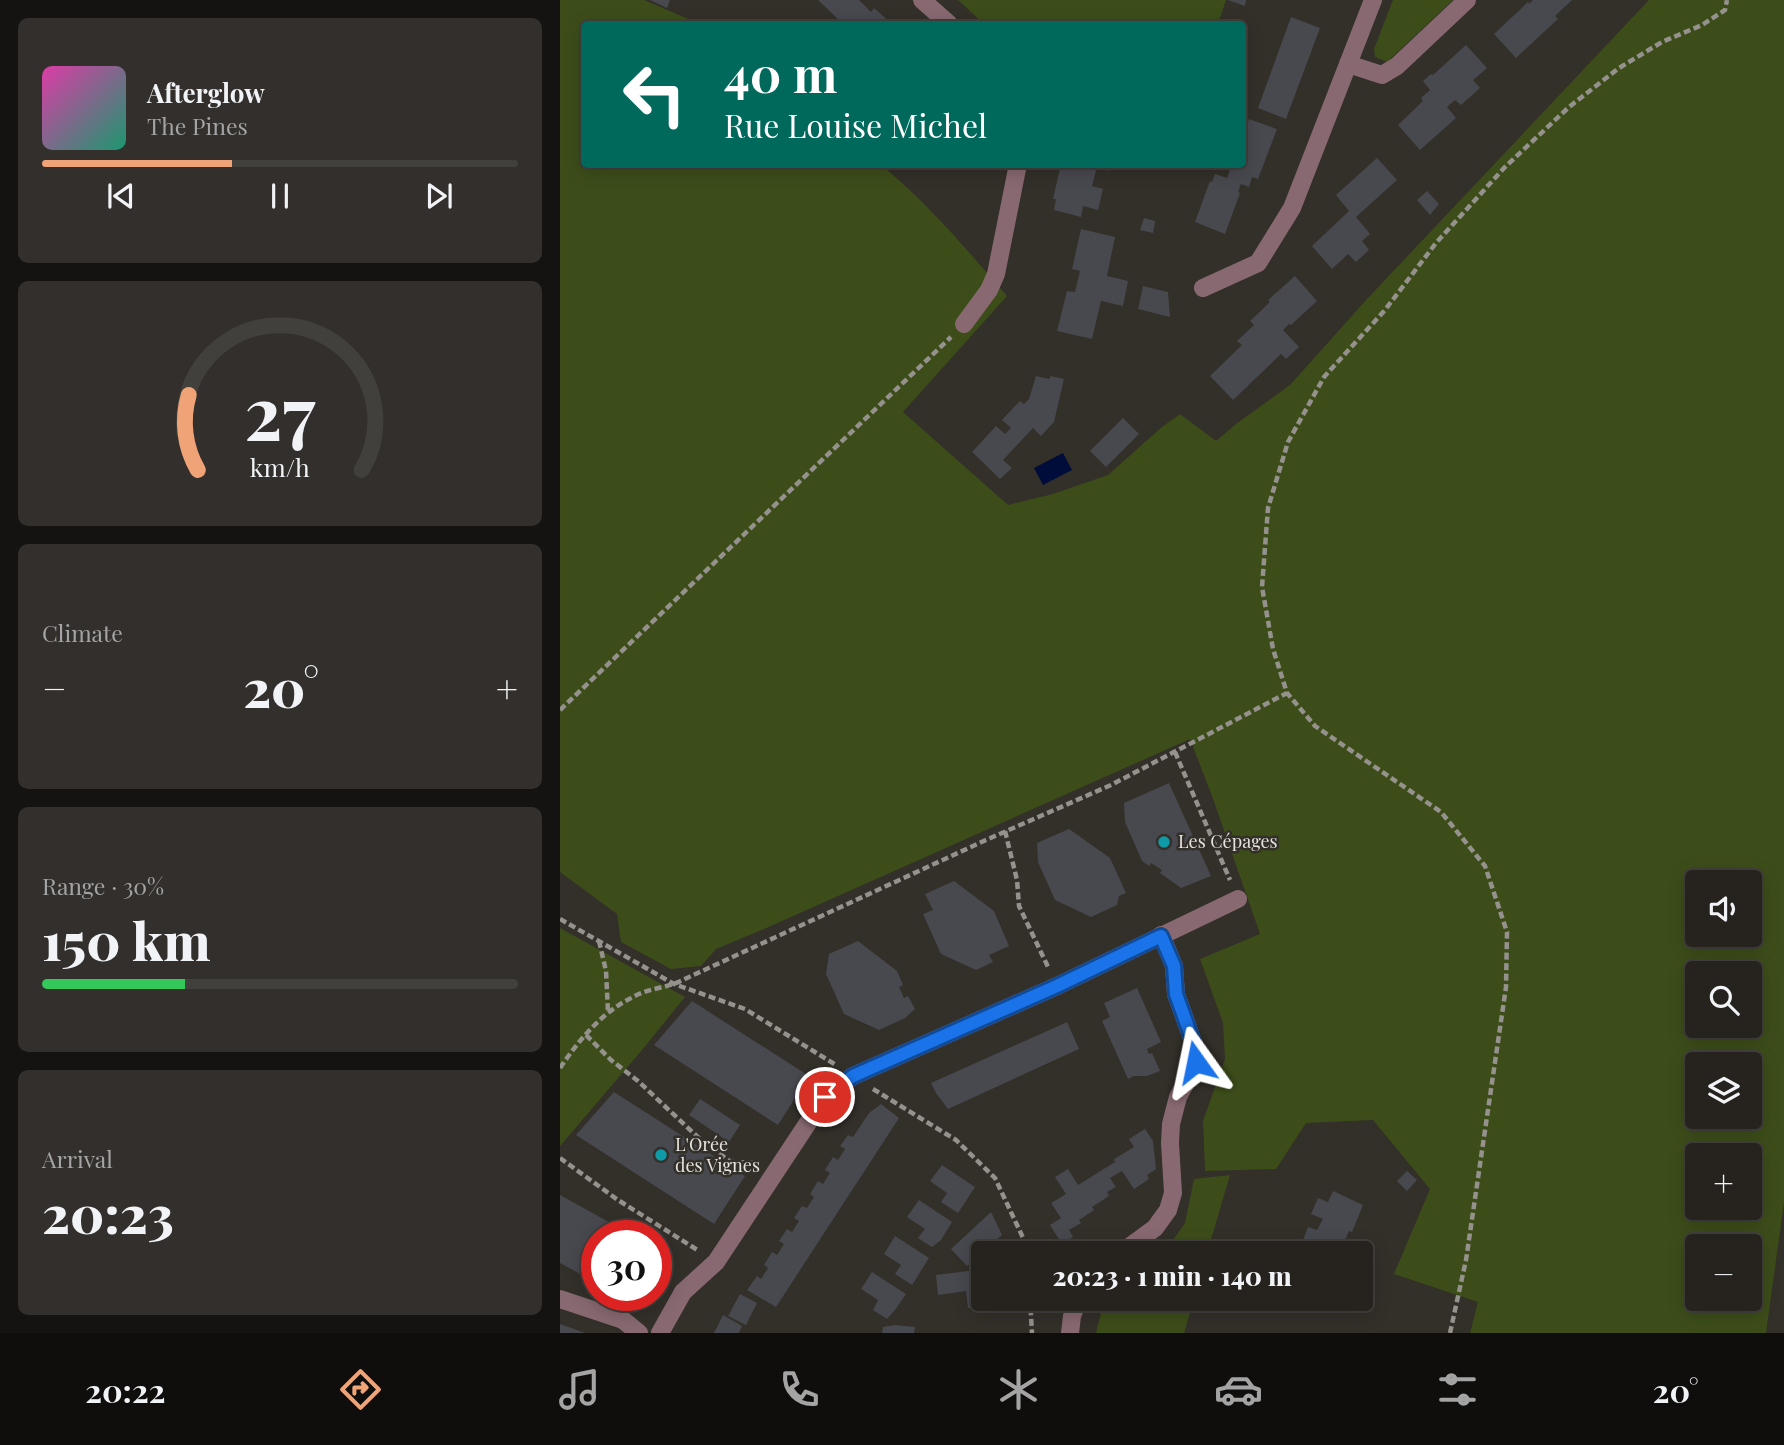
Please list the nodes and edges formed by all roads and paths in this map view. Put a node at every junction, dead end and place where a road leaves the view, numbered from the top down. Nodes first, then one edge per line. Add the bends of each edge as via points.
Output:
1 (922, 0) edge
2 (1373, 0) edge
3 (1467, 0) edge
4 (1727, 0) edge
5 (946, 21) edge
6 (1348, 64) junction
7 (1017, 168) edge
8 (1203, 288) dead end
9 (964, 324) joint
10 (1287, 694) junction
11 (560, 710) edge
12 (1175, 752) junction
13 (1005, 831) junction
14 (1238, 899) joint
15 (560, 919) edge
16 (1161, 936) junction
17 (599, 942) junction
18 (674, 984) junction
19 (1057, 986) junction
20 (608, 1012) junction
21 (586, 1035) junction
22 (560, 1068) edge
23 (853, 1076) junction
24 (560, 1158) edge
25 (774, 1174) junction
26 (1025, 1241) edge
27 (1137, 1241) edge
28 (716, 1262) junction
29 (560, 1298) edge
30 (1031, 1311) edge
31 (1074, 1311) edge
32 (639, 1333) edge
33 (660, 1333) edge
34 (1032, 1333) edge
35 (1070, 1333) edge
36 (1450, 1333) edge

1 - 5 street
2 - 6 street
3 - 6 street via 1382,75
4 - 10 path via 1725,10 1702,25 1619,68 1505,167 1324,377 1287,442 1268,508 1262,587
6 - 8 street via 1292,208 1258,262
7 - 9 street via 996,274
9 - 11 path
10 - 12 path
10 - 36 path via 1315,726 1441,812 1485,866 1507,932 1506,987 1466,1259
12 - 13 path
12 - 14 path
13 - 18 path
13 - 19 path via 1019,906
14 - 16 street
15 - 17 path
16 - 19 street
16 - 27 street via 1174,966 1176,994 1196,1062 1178,1097 1171,1124 1173,1193 1168,1210
17 - 18 path
17 - 20 path
18 - 20 path via 635,995
18 - 23 path via 745,1009
19 - 23 street
20 - 21 path
21 - 22 path
21 - 25 path via 702,1142 731,1162 758,1163
23 - 25 street via 825,1097
23 - 26 path via 956,1140 995,1178
24 - 28 path
25 - 28 street
28 - 33 street via 683,1292
29 - 32 street via 622,1320
30 - 34 path
31 - 35 street

